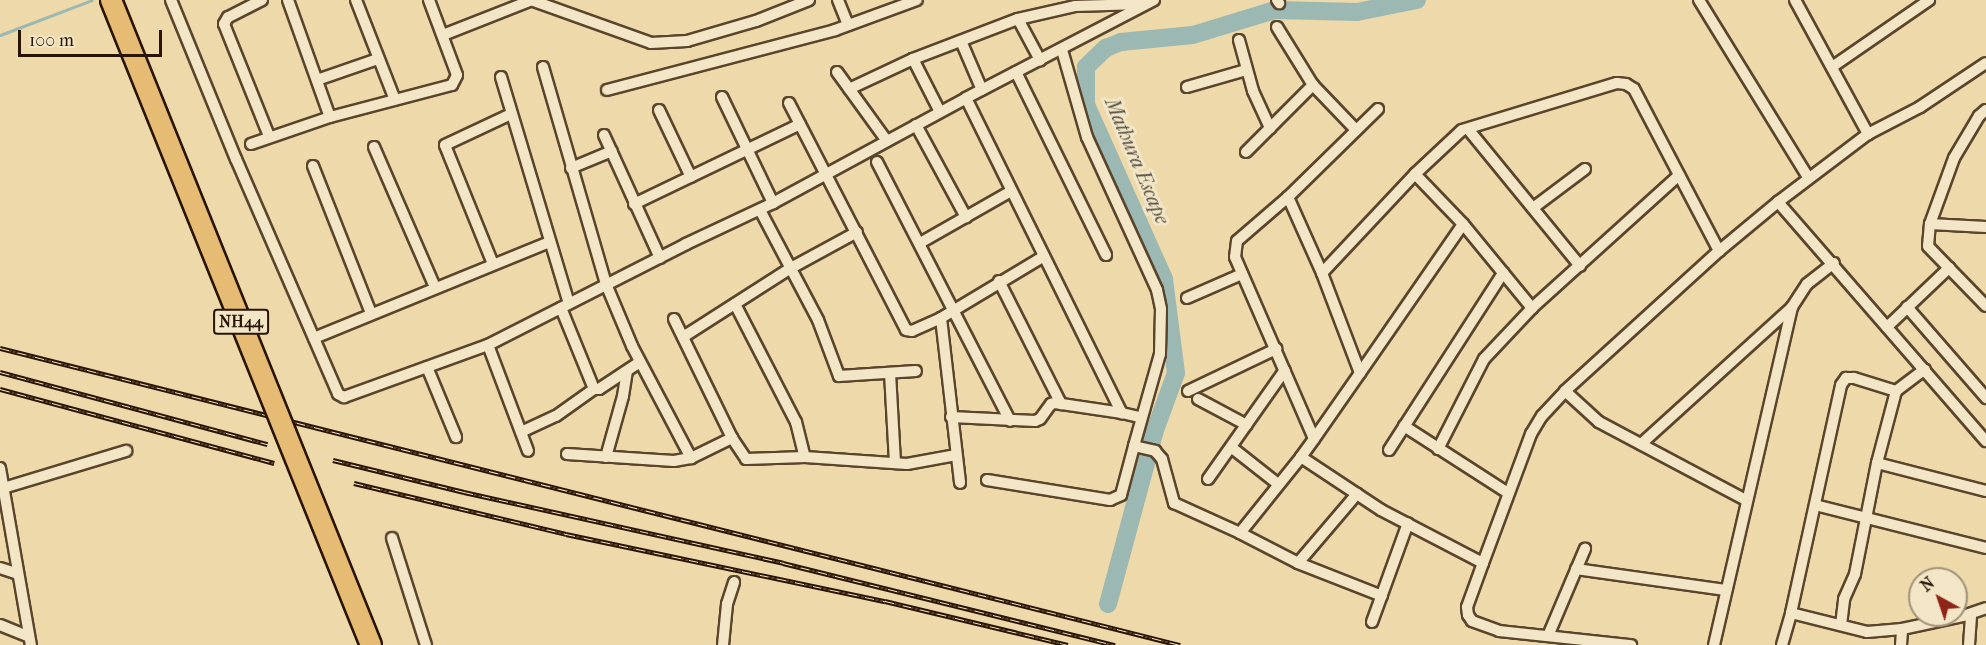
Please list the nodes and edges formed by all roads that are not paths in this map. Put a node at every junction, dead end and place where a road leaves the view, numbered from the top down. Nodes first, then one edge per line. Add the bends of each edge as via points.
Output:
1 (111, 0) edge
2 (124, 0) edge
3 (171, 0) edge
4 (262, 0) edge
5 (288, 0) edge
6 (356, 0) edge
7 (429, 0) edge
8 (532, 0) edge
9 (809, 0) edge
10 (838, 0) edge
11 (917, 0) edge
12 (1699, 0) edge
13 (1795, 0) edge
14 (1929, 0) edge
15 (250, 2) edge
16 (1149, 2) edge
17 (1017, 19) junction
18 (848, 25) junction
19 (1277, 27) dead end
20 (443, 35) junction
21 (1239, 40) dead end
22 (961, 41) junction
23 (1062, 50) junction
24 (378, 59) junction
25 (913, 59) junction
26 (1040, 60) junction
27 (1986, 63) edge
28 (543, 67) dead end
29 (1832, 67) junction
30 (1246, 70) junction
31 (837, 72) dead end
32 (1016, 72) junction
33 (501, 77) dead end
34 (316, 80) junction
35 (1313, 85) junction
36 (1187, 87) dead end
37 (849, 89) junction
38 (607, 90) dead end
39 (982, 90) junction
40 (722, 96) dead end
41 (966, 98) junction
42 (394, 100) junction
43 (789, 103) dead end
44 (1378, 109) dead end
45 (659, 110) dead end
46 (1986, 110) edge
47 (940, 112) junction
48 (512, 114) junction
49 (330, 117) junction
50 (800, 124) junction
51 (916, 125) junction
52 (1270, 128) junction
53 (1468, 129) junction
54 (1356, 130) junction
55 (1868, 134) junction
56 (604, 135) dead end
57 (269, 136) junction
58 (887, 141) junction
59 (251, 144) dead end
60 (374, 147) dead end
61 (746, 150) junction
62 (612, 151) junction
63 (1246, 152) dead end
64 (877, 162) dead end
65 (313, 166) dead end
66 (571, 168) junction
67 (1585, 169) dead end
68 (827, 173) junction
69 (1415, 174) junction
70 (1679, 176) junction
71 (691, 177) junction
72 (1808, 177) junction
73 (1011, 191) junction
74 (1288, 198) junction
75 (1778, 202) junction
76 (773, 203) junction
77 (634, 204) junction
78 (1533, 208) junction
79 (760, 210) junction
80 (966, 217) junction
81 (1463, 224) junction
82 (1930, 224) junction
83 (1986, 227) edge
84 (857, 232) junction
85 (549, 242) junction
86 (920, 243) junction
87 (1719, 251) junction
88 (1106, 255) dead end
89 (1044, 256) junction
90 (660, 258) junction
91 (493, 264) junction
92 (1834, 264) junction
93 (1580, 266) junction
94 (791, 268) junction
95 (1949, 268) junction
96 (1322, 273) junction
97 (1503, 273) junction
98 (1242, 274) junction
99 (999, 281) junction
100 (606, 284) junction
101 (435, 287) junction
102 (1187, 298) dead end
103 (735, 304) junction
104 (565, 306) junction
105 (1986, 306) edge
106 (1792, 307) junction
107 (1907, 307) junction
108 (1532, 308) junction
109 (953, 310) junction
110 (371, 313) junction
111 (941, 318) junction
112 (674, 319) dead end
113 (1887, 327) junction
114 (683, 337) junction
115 (314, 338) junction
116 (488, 345) junction
117 (1276, 350) junction
118 (640, 362) junction
119 (427, 367) junction
120 (1925, 369) junction
121 (627, 370) junction
122 (1285, 370) junction
123 (916, 371) dead end
124 (890, 373) junction
125 (1360, 373) junction
126 (594, 389) junction
127 (1565, 391) junction
128 (1896, 391) junction
129 (1188, 392) dead end
130 (1986, 398) edge
131 (1198, 399) dead end
132 (1061, 404) junction
133 (1122, 413) junction
134 (951, 417) junction
135 (1140, 417) junction
136 (1010, 421) junction
137 (1247, 425) junction
138 (1404, 426) junction
139 (521, 432) junction
140 (456, 437) dead end
141 (732, 438) junction
142 (1314, 439) junction
143 (1986, 441) edge
144 (1641, 444) junction
145 (1137, 447) junction
146 (1231, 447) junction
147 (1438, 449) junction
148 (1389, 450) dead end
149 (126, 451) dead end
150 (528, 451) dead end
151 (567, 454) dead end
152 (956, 455) junction
153 (606, 457) junction
154 (805, 457) junction
155 (1301, 457) junction
156 (691, 458) junction
157 (895, 463) junction
158 (1877, 463) junction
159 (0, 468) edge
160 (1208, 479) dead end
161 (987, 480) dead end
162 (960, 483) dead end
163 (1278, 484) junction
164 (2, 488) edge
165 (1986, 492) edge
166 (1508, 493) junction
167 (1357, 494) junction
168 (1746, 500) junction
169 (1815, 505) junction
170 (1866, 516) junction
171 (1408, 523) junction
172 (1240, 533) junction
173 (392, 538) dead end
174 (1986, 548) edge
175 (1585, 549) dead end
176 (1298, 563) junction
177 (1483, 563) junction
178 (0, 568) edge
179 (1576, 569) junction
180 (18, 574) junction
181 (734, 582) dead end
182 (1726, 590) junction
183 (1382, 596) junction
184 (1986, 608) edge
185 (1791, 613) junction
186 (1971, 614) junction
187 (1372, 622) dead end
188 (0, 625) edge
189 (1841, 625) junction
190 (1902, 629) junction
191 (1867, 632) junction
192 (1548, 636) junction
193 (30, 641) edge
194 (371, 645) edge
195 (383, 645) edge
196 (426, 645) edge
197 (723, 645) edge
198 (1631, 645) edge
199 (1714, 645) edge
200 (1782, 645) edge
201 (1864, 645) edge
202 (1901, 645) edge
203 (1969, 645) edge

1 - 194 highway, NH44, bridge
2 - 195 highway, NH44
3 - 115 street
4 - 15 street
5 - 34 street
6 - 24 street
7 - 20 street
8 - 9 street via 651,44 687,41 756,21
8 - 20 street
10 - 18 street
11 - 18 street
12 - 72 street
13 - 29 street
14 - 29 street
15 - 57 street via 224,24
16 - 17 street via 1075,6
16 - 23 street
17 - 22 street
17 - 26 street
18 - 38 street
19 - 35 street
20 - 42 street via 457,75 455,83
21 - 30 street
22 - 25 street
22 - 39 street
23 - 26 street
23 - 135 street via 1087,137 1157,290 1162,330 1160,354
24 - 34 street
24 - 42 street
25 - 37 street
25 - 47 street
26 - 32 street
27 - 55 street via 1920,107
28 - 66 street
29 - 55 street
30 - 36 street
30 - 52 street
31 - 37 street
32 - 39 street
32 - 88 street
33 - 48 street
34 - 49 street
35 - 52 street
35 - 54 street
37 - 58 street
39 - 41 street
40 - 61 street
41 - 47 street
41 - 73 street
42 - 49 street
43 - 50 street
44 - 54 street
45 - 71 street
46 - 82 street via 1954,158
47 - 51 street
48 - 85 street
48 - 91 street via 445,145
49 - 57 street
50 - 61 street
50 - 68 street
51 - 58 street
51 - 80 street
52 - 63 street
53 - 69 street via 1444,145
53 - 70 street via 1617,83 1626,84 1634,90
53 - 78 street
54 - 74 street
55 - 72 street
56 - 62 street
57 - 59 street
58 - 68 street
60 - 101 street
61 - 71 street
61 - 76 street
62 - 66 street
62 - 77 street
64 - 86 street
65 - 110 street
66 - 100 street
67 - 78 street
68 - 76 street
68 - 84 street
69 - 81 street
69 - 96 street
70 - 87 street
70 - 93 street
71 - 77 street
72 - 75 street
73 - 80 street
73 - 89 street
74 - 96 street
74 - 98 street via 1237,241 1235,257
75 - 87 street
75 - 92 street
76 - 79 street
77 - 90 street
78 - 93 street
79 - 90 street
79 - 94 street
80 - 86 street
81 - 97 street
81 - 125 street
82 - 83 street
82 - 95 street via 1928,246
84 - 94 street
84 - 111 street via 906,330
85 - 91 street
85 - 104 street
86 - 109 street
87 - 127 street
89 - 99 street
89 - 133 street
90 - 100 street
91 - 101 street
92 - 106 street via 1807,284
92 - 113 street
93 - 108 street
94 - 103 street
94 - 124 street via 823,329 839,376
95 - 105 street
95 - 107 street
96 - 125 street
97 - 108 street
97 - 138 street
98 - 102 street
98 - 117 street
99 - 109 street
99 - 132 street
100 - 104 street
100 - 118 street
101 - 110 street
103 - 114 street
103 - 154 street via 796,422
104 - 116 street
104 - 126 street
106 - 144 street
106 - 168 street
107 - 113 street
107 - 130 street
108 - 147 street via 1484,359
109 - 111 street
109 - 136 street
110 - 115 street
111 - 134 street
112 - 114 street
113 - 120 street
114 - 141 street
115 - 119 street via 340,396
116 - 119 street
116 - 139 street
117 - 122 street
117 - 129 street
118 - 121 street
118 - 156 street
119 - 140 street
120 - 128 street
120 - 143 street
121 - 126 street
121 - 153 street
122 - 137 street
122 - 142 street
123 - 124 street
124 - 157 street
125 - 142 street
126 - 139 street via 556,416
127 - 144 street via 1599,422
127 - 166 street via 1530,434
128 - 158 street
128 - 169 street via 1854,378 1846,378 1841,385
131 - 137 street
132 - 133 street
132 - 136 street via 1051,404 1040,419
133 - 135 street
134 - 136 street
134 - 152 street
135 - 145 street
137 - 146 street
138 - 147 street
138 - 148 street
139 - 150 street
141 - 154 street via 742,456 750,460
141 - 156 street
142 - 155 street
144 - 168 street
145 - 161 street via 1121,495 1110,500
145 - 172 street via 1155,451 1162,459 1174,503
146 - 160 street
146 - 163 street
147 - 166 street
149 - 164 street
151 - 153 street
152 - 157 street via 920,463
152 - 162 street
153 - 156 street via 674,461
154 - 157 street
155 - 163 street
155 - 167 street
158 - 165 street
158 - 170 street
159 - 164 street
163 - 172 street
164 - 180 street
166 - 177 street
167 - 171 street
167 - 176 street
168 - 182 street
169 - 170 street
169 - 185 street
170 - 174 street
170 - 189 street
171 - 177 street
171 - 183 street
172 - 176 street
173 - 196 street
175 - 179 street
176 - 183 street
177 - 192 street via 1467,607 1472,621 1498,631
178 - 180 street
179 - 182 street
179 - 192 street
180 - 193 street
181 - 197 street
182 - 199 street
183 - 187 street
184 - 186 street
185 - 189 street
185 - 200 street
186 - 190 street
186 - 203 street
188 - 193 street
189 - 191 street
190 - 191 street
190 - 202 street
191 - 201 street
192 - 198 street

